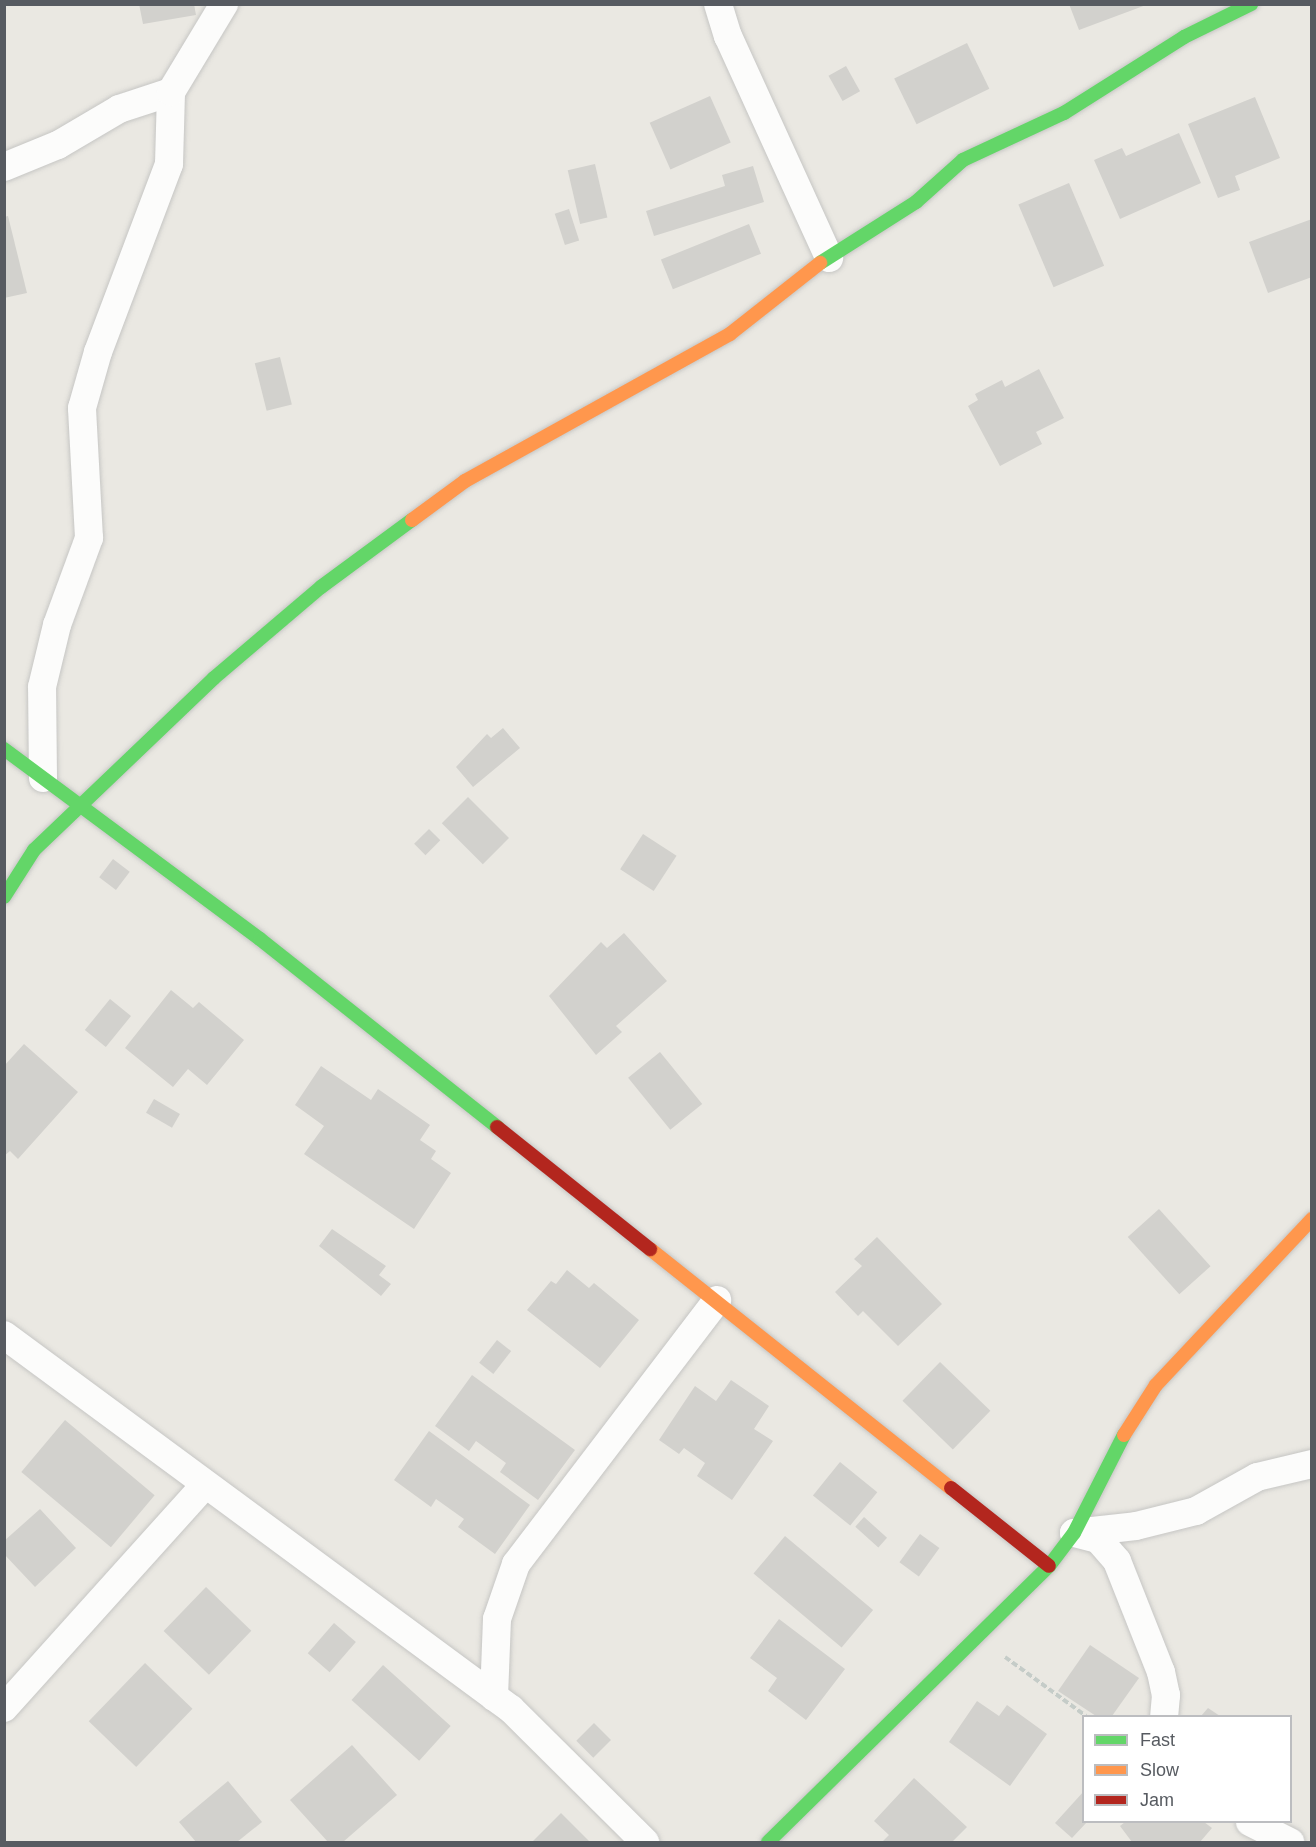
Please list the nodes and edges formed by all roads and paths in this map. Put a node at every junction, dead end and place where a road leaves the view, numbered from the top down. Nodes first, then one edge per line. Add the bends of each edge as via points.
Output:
1 (224, 4) edge
2 (718, 4) edge
3 (1251, 4) edge
4 (171, 92) junction
5 (4, 167) edge
6 (828, 258) junction
7 (4, 750) edge
8 (43, 778) junction
9 (80, 805) junction
10 (4, 897) edge
11 (1311, 1218) edge
12 (717, 1300) junction
13 (4, 1335) edge
14 (1311, 1464) edge
15 (205, 1485) junction
16 (1074, 1533) junction
17 (1049, 1566) junction
18 (974, 1637) junction
19 (494, 1697) junction
20 (4, 1708) edge
21 (1085, 1715) edge
22 (1164, 1715) edge
23 (1254, 1823) edge
24 (645, 1842) edge
25 (768, 1842) edge
26 (1290, 1842) edge

1 - 4 street
2 - 6 street
3 - 6 street via 1184,36 1064,113 963,160 916,202
4 - 5 street via 119,109 58,145
4 - 8 street via 169,164 98,352 82,408 89,538 57,625 42,687
6 - 9 street via 730,334 465,481 321,587 214,678
7 - 8 street
8 - 9 street
9 - 10 street via 34,850
9 - 12 street via 261,939
11 - 16 street via 1156,1385 1121,1438
12 - 17 street
12 - 19 street via 516,1564 497,1619
13 - 15 street
14 - 16 street via 1257,1477 1196,1511 1136,1526
15 - 19 street
15 - 20 street
16 - 17 street
16 - 22 street via 1098,1539 1117,1562 1161,1672
17 - 18 street
18 - 21 path
18 - 25 street
19 - 24 street
23 - 26 street

